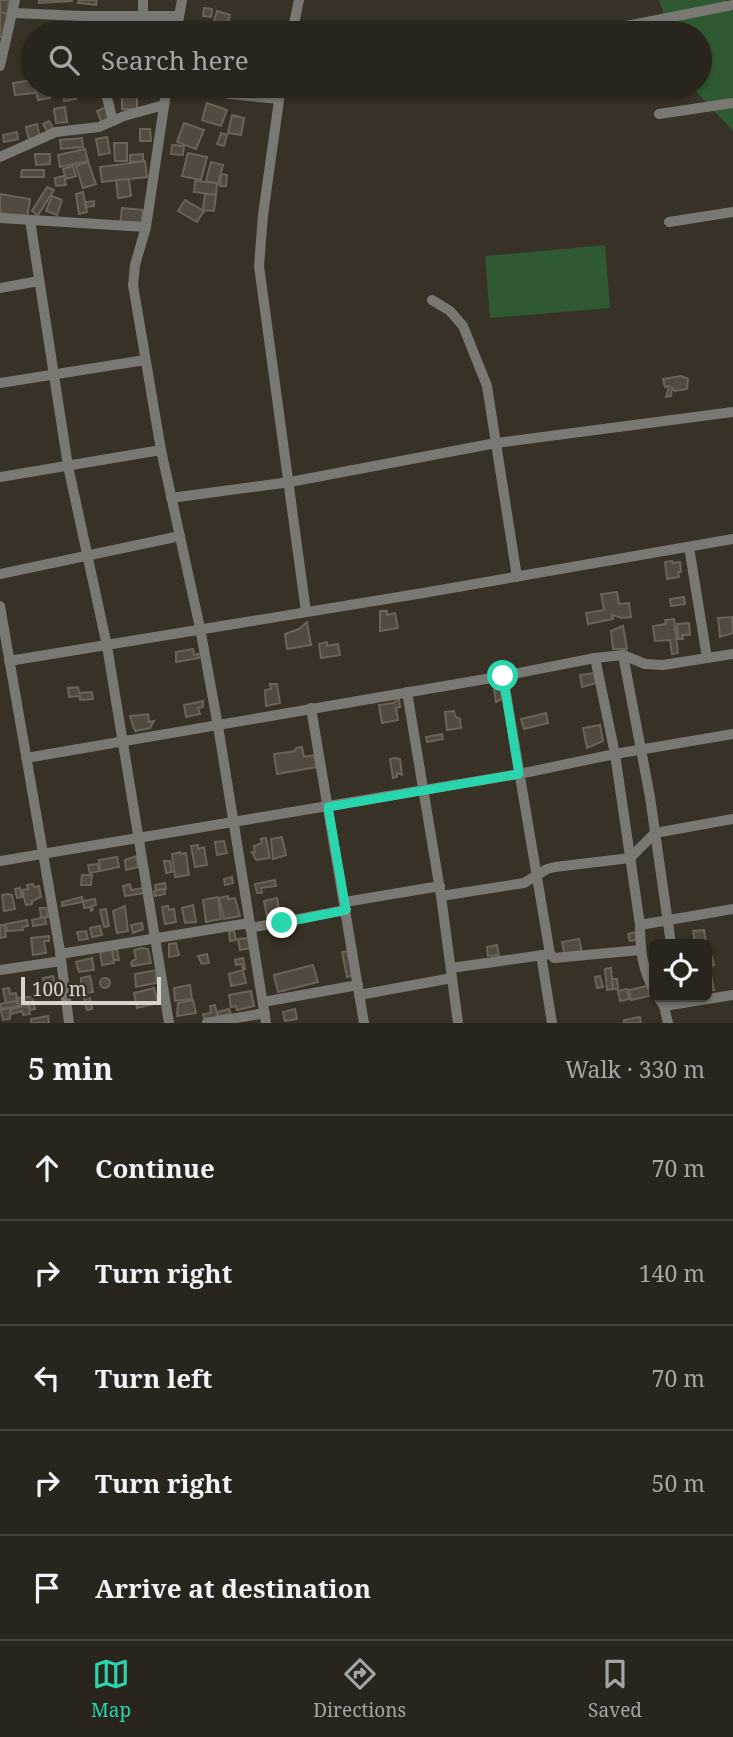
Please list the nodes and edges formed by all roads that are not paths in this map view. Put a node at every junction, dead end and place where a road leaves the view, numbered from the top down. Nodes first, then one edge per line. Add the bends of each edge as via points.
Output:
1 (15, 0) edge
2 (143, 0) edge
3 (182, 0) edge
4 (299, 0) edge
5 (733, 5) edge
6 (13, 13) junction
7 (143, 16) junction
8 (178, 16) junction
9 (177, 21) edge
10 (295, 21) edge
11 (652, 21) edge
12 (4, 39) edge
13 (0, 66) edge
14 (107, 98) edge
15 (165, 98) edge
16 (268, 98) edge
17 (278, 99) joint
18 (733, 103) edge
19 (164, 105) junction
20 (659, 114) dead end
21 (113, 121) junction
22 (0, 157) edge
23 (733, 212) edge
24 (0, 218) edge
25 (30, 220) junction
26 (668, 222) dead end
27 (146, 226) junction
28 (39, 281) junction
29 (0, 288) edge
30 (432, 300) dead end
31 (145, 360) junction
32 (55, 374) junction
33 (0, 383) edge
34 (733, 412) edge
35 (496, 443) junction
36 (161, 450) junction
37 (68, 466) junction
38 (0, 477) edge
39 (290, 482) junction
40 (172, 498) junction
41 (180, 536) junction
42 (733, 539) edge
43 (689, 547) junction
44 (87, 558) junction
45 (0, 574) edge
46 (517, 577) junction
47 (0, 606) edge
48 (306, 612) junction
49 (200, 628) junction
50 (107, 646) junction
51 (733, 654) edge
52 (623, 655) junction
53 (595, 658) junction
54 (707, 658) junction
55 (7, 668) edge
56 (503, 676) junction
57 (407, 692) junction
58 (311, 708) junction
59 (218, 726) junction
60 (733, 734) edge
61 (122, 742) junction
62 (642, 750) junction
63 (615, 754) junction
64 (26, 758) junction
65 (519, 774) junction
66 (423, 791) junction
67 (328, 807) junction
68 (733, 819) edge
69 (234, 823) junction
70 (655, 833) junction
71 (138, 839) junction
72 (42, 854) junction
73 (630, 858) junction
74 (0, 861) edge
75 (537, 876) junction
76 (441, 891) junction
77 (346, 906) junction
78 (733, 909) edge
79 (667, 920) junction
80 (249, 925) junction
81 (640, 925) junction
82 (155, 938) junction
83 (670, 939) edge
84 (640, 950) junction
85 (545, 955) junction
86 (61, 958) junction
87 (0, 970) edge
88 (452, 973) junction
89 (649, 980) edge
90 (359, 990) junction
91 (733, 995) edge
92 (712, 997) edge
93 (661, 1002) edge
94 (265, 1013) edge
95 (69, 1023) edge
96 (169, 1023) edge
97 (207, 1023) edge
98 (364, 1023) edge
99 (458, 1023) edge
100 (552, 1023) edge
101 (668, 1023) edge

1 - 6 street
2 - 7 street
3 - 8 street
4 - 10 street
5 - 11 street
6 - 7 street
6 - 12 street
7 - 8 street
8 - 9 street
12 - 13 street
14 - 21 street
15 - 19 street
16 - 17 street
17 - 39 street via 259,266
18 - 20 street
19 - 21 street
19 - 27 street
21 - 22 street via 92,129 56,132
23 - 26 street
24 - 25 street
25 - 27 street
25 - 28 street
27 - 31 street via 133,285
28 - 29 street
28 - 32 street
30 - 35 street via 463,326 487,386
31 - 32 street
31 - 36 street
32 - 33 street
32 - 37 street
34 - 35 street
35 - 39 street
35 - 46 street
36 - 37 street
36 - 40 street
37 - 38 street
37 - 44 street
39 - 40 street
39 - 48 street
40 - 41 street
41 - 44 street
41 - 49 street
42 - 43 street
43 - 46 street
43 - 54 street
44 - 45 street
44 - 50 street
46 - 48 street
47 - 55 street
48 - 49 street
49 - 50 street
49 - 59 street
50 - 55 street
50 - 61 street
51 - 54 street
52 - 53 street
52 - 54 street via 663,665
52 - 62 street
53 - 56 street
53 - 63 street
55 - 64 street
56 - 57 street
56 - 65 street
57 - 58 street
57 - 66 street
58 - 59 street
58 - 67 street
59 - 61 street
59 - 69 street
60 - 62 street
61 - 64 street
61 - 71 street
62 - 63 street
62 - 70 street
63 - 65 street
63 - 73 street
64 - 72 street
65 - 66 street
65 - 75 street
66 - 67 street
66 - 76 street
67 - 69 street
67 - 77 street
68 - 70 street
69 - 71 street
69 - 80 street
70 - 73 street
70 - 79 street
71 - 72 street
71 - 82 street
72 - 74 street
72 - 86 street
73 - 75 street via 555,867
73 - 81 street
75 - 76 street via 524,883
75 - 85 street
76 - 77 street
76 - 88 street
77 - 80 street
77 - 90 street
78 - 79 street
79 - 81 street
79 - 83 street
80 - 82 street
80 - 94 street
81 - 84 street
82 - 86 street
82 - 96 street
84 - 85 street
84 - 89 street
85 - 88 street
85 - 100 street
86 - 87 street
86 - 95 street
88 - 90 street
88 - 99 street
90 - 94 street
90 - 98 street
91 - 92 street
93 - 101 street
94 - 97 street

